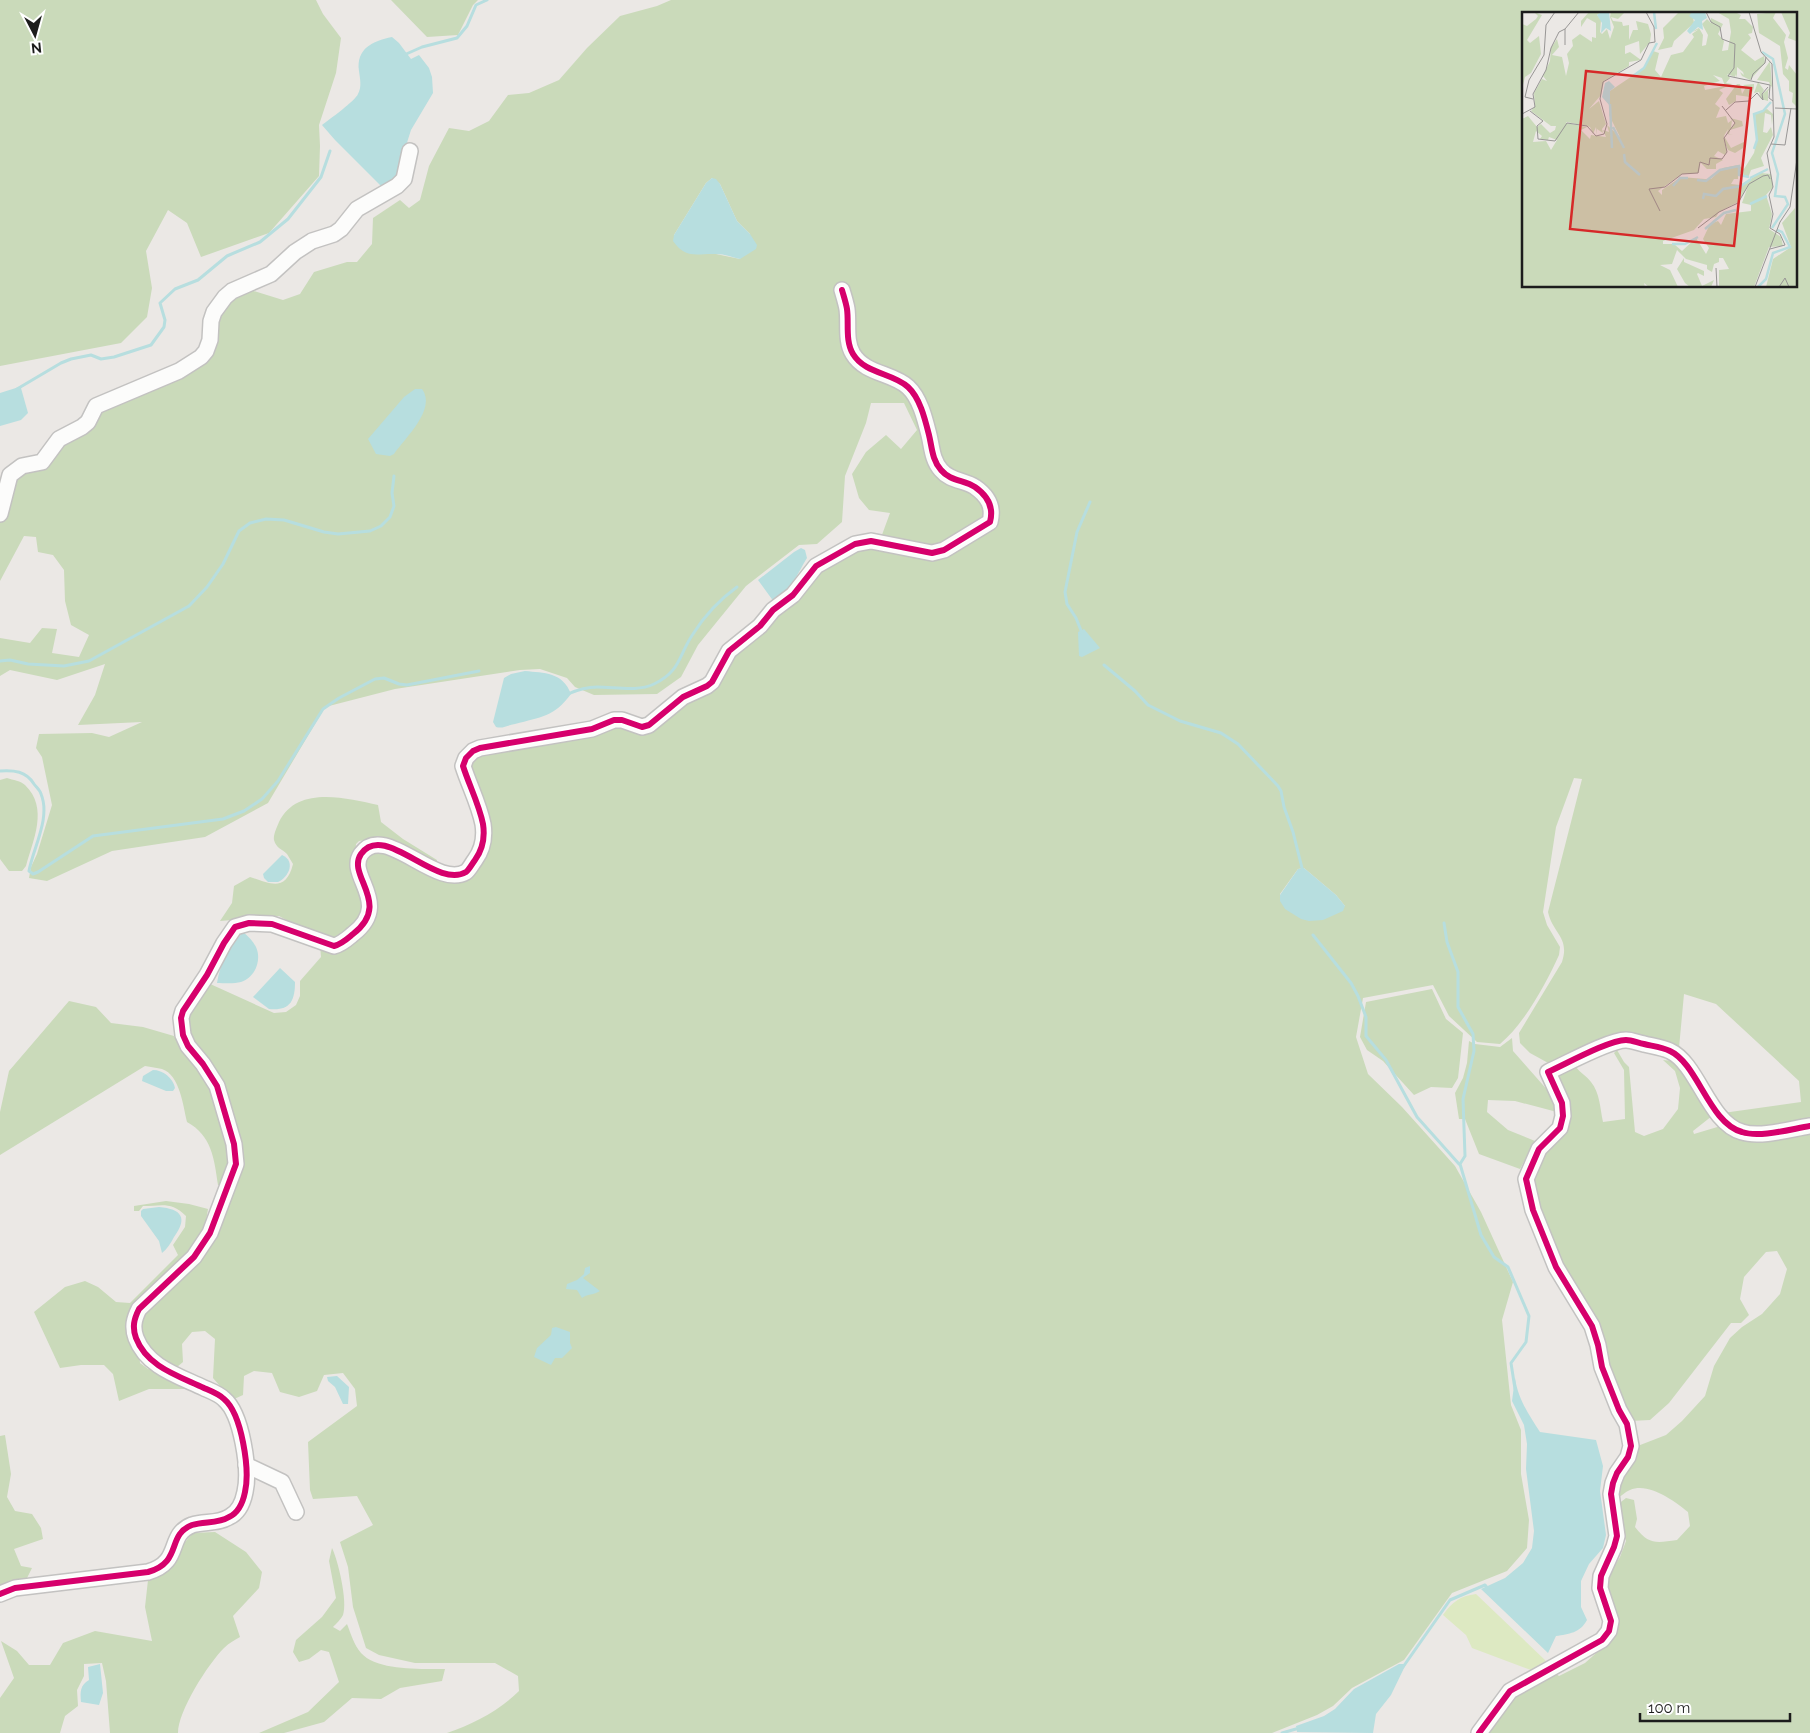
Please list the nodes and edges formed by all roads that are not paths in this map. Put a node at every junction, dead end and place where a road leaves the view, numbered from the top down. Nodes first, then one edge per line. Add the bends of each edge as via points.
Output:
1 (410, 151) dead end
2 (842, 290) dead end
3 (0, 514) edge
4 (1810, 1126) edge
5 (246, 1465) junction
6 (296, 1512) dead end
7 (0, 1594) edge
8 (1479, 1733) edge

1 - 3 street via 404,179 397,186 357,209 334,234 312,241 271,274 232,291 214,312 210,340 201,357 179,371 96,406 88,422 59,439 42,462 22,466 10,475
2 - 5 street via 852,354 865,365 907,386 917,398 934,460 947,476 974,487 990,502 993,512 990,522 944,550 932,552 871,541 855,544 816,566 793,595 729,651 712,682 683,697 649,725 614,720 592,729 473,751 463,766 484,833 480,853 467,871 445,875 383,845 366,849 360,854 358,868 370,901 369,912 366,922 358,930 334,946 272,924 249,923 234,927 183,1011 183,1036 217,1086 234,1144 236,1164 210,1233 194,1257 139,1309 134,1320 134,1333 148,1358 216,1393 230,1404 237,1418
4 - 8 street via 1754,1134 1732,1128 1720,1116 1682,1060 1670,1051 1625,1040 1548,1072 1562,1103 1563,1116 1560,1128 1539,1149 1526,1179 1533,1210 1556,1267 1592,1326 1602,1367 1627,1424 1631,1446 1613,1483 1611,1494 1617,1536 1601,1576 1600,1588 1611,1621 1609,1631 1602,1640 1510,1690
5 - 6 street via 282,1482
5 - 7 street via 246,1492 240,1508 229,1517 183,1530 168,1562 157,1570 15,1588

